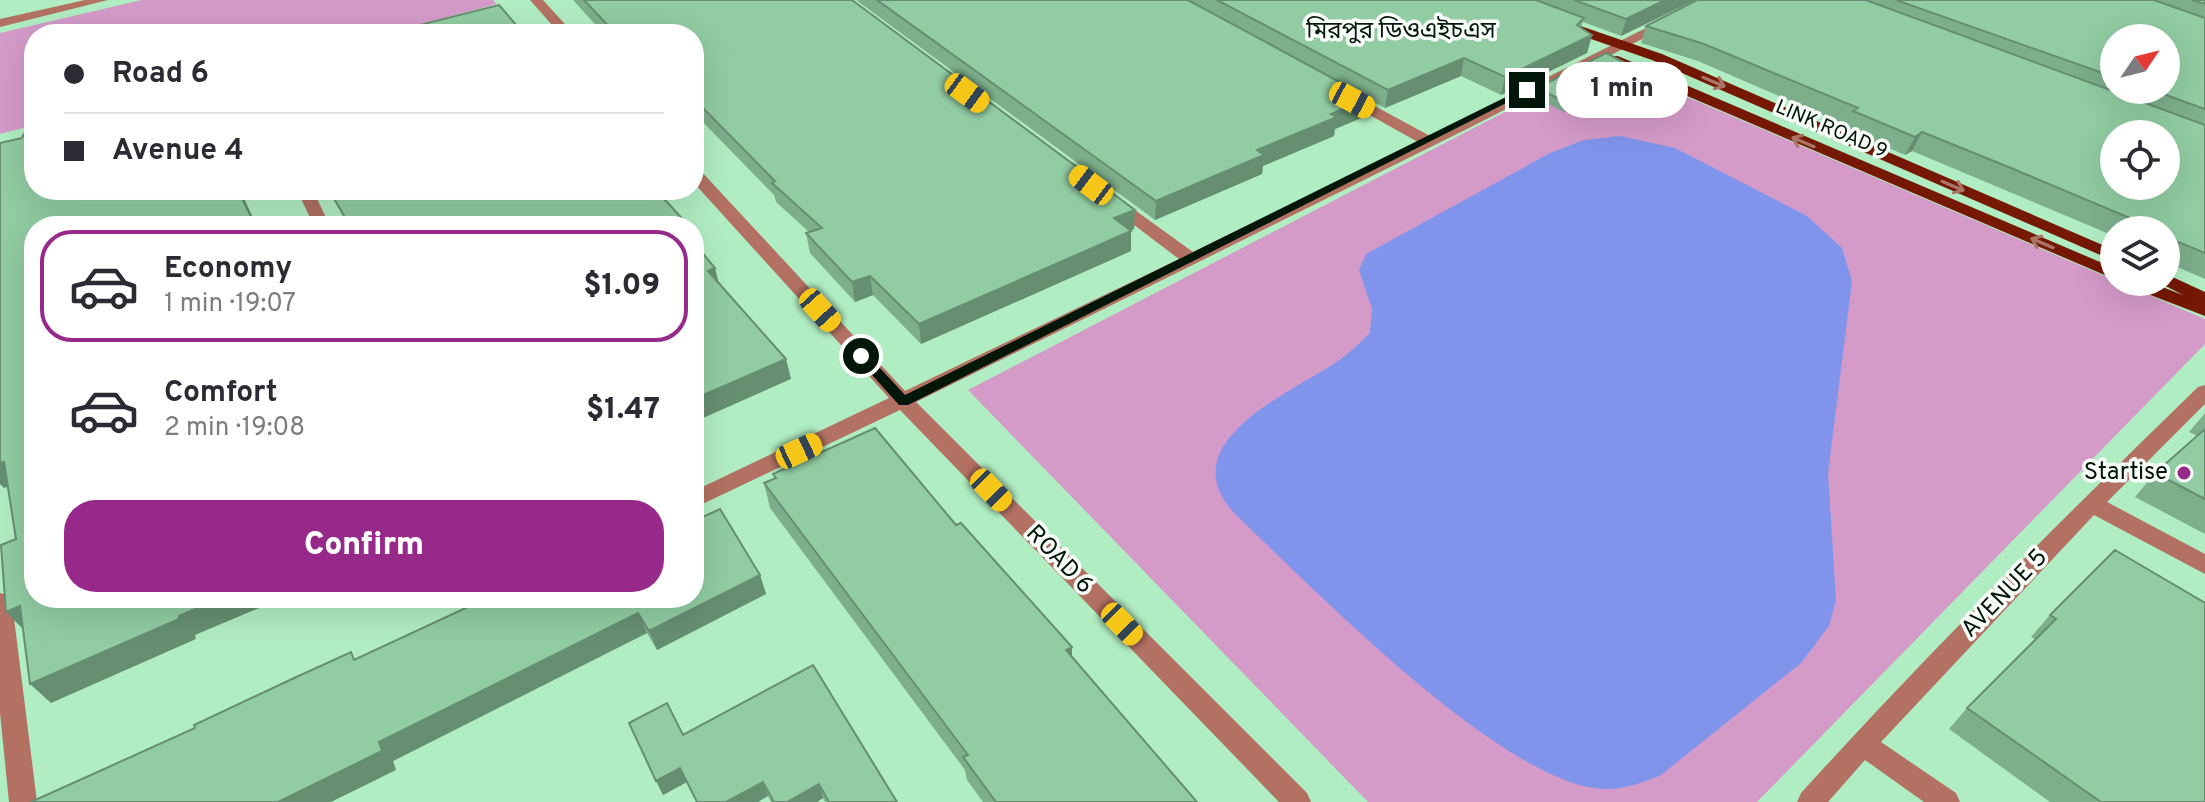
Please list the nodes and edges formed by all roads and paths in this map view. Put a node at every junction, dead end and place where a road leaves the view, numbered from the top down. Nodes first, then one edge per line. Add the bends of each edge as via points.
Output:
1 (102, 0) edge
2 (536, 0) edge
3 (1712, 0) edge
4 (0, 23) edge
5 (558, 24) edge
6 (1618, 44) junction
7 (1601, 52) junction
8 (1335, 90) edge
9 (1430, 142) junction
10 (704, 184) edge
11 (1104, 194) edge
12 (2100, 250) edge
13 (1191, 259) junction
14 (2100, 268) edge
15 (2180, 286) edge
16 (2169, 296) edge
17 (2205, 299) edge
18 (2205, 310) edge
19 (2205, 392) edge
20 (903, 401) junction
21 (704, 495) edge
22 (2092, 504) junction
23 (2205, 565) edge
24 (0, 602) edge
25 (1862, 743) junction
26 (23, 802) edge
27 (1297, 802) edge
28 (1811, 802) edge
29 (1946, 802) edge

1 - 4 street
2 - 5 street
3 - 6 street
6 - 7 street
6 - 7 main road, LINK ROAD 9 via 1549,21
6 -> 12 main road, LINK ROAD 9
7 - 9 street
14 -> 7 main road, LINK ROAD 9
8 - 9 street
9 - 13 street
10 - 20 street, ROAD 6
11 - 13 street
13 - 20 street
15 - 17 main road
16 - 18 main road
19 - 22 street, AVENUE 5
20 - 21 street
20 - 27 street, ROAD 6
22 - 23 street
22 - 25 street, AVENUE 5
24 - 26 street
25 - 28 street, AVENUE 5
25 - 29 street

